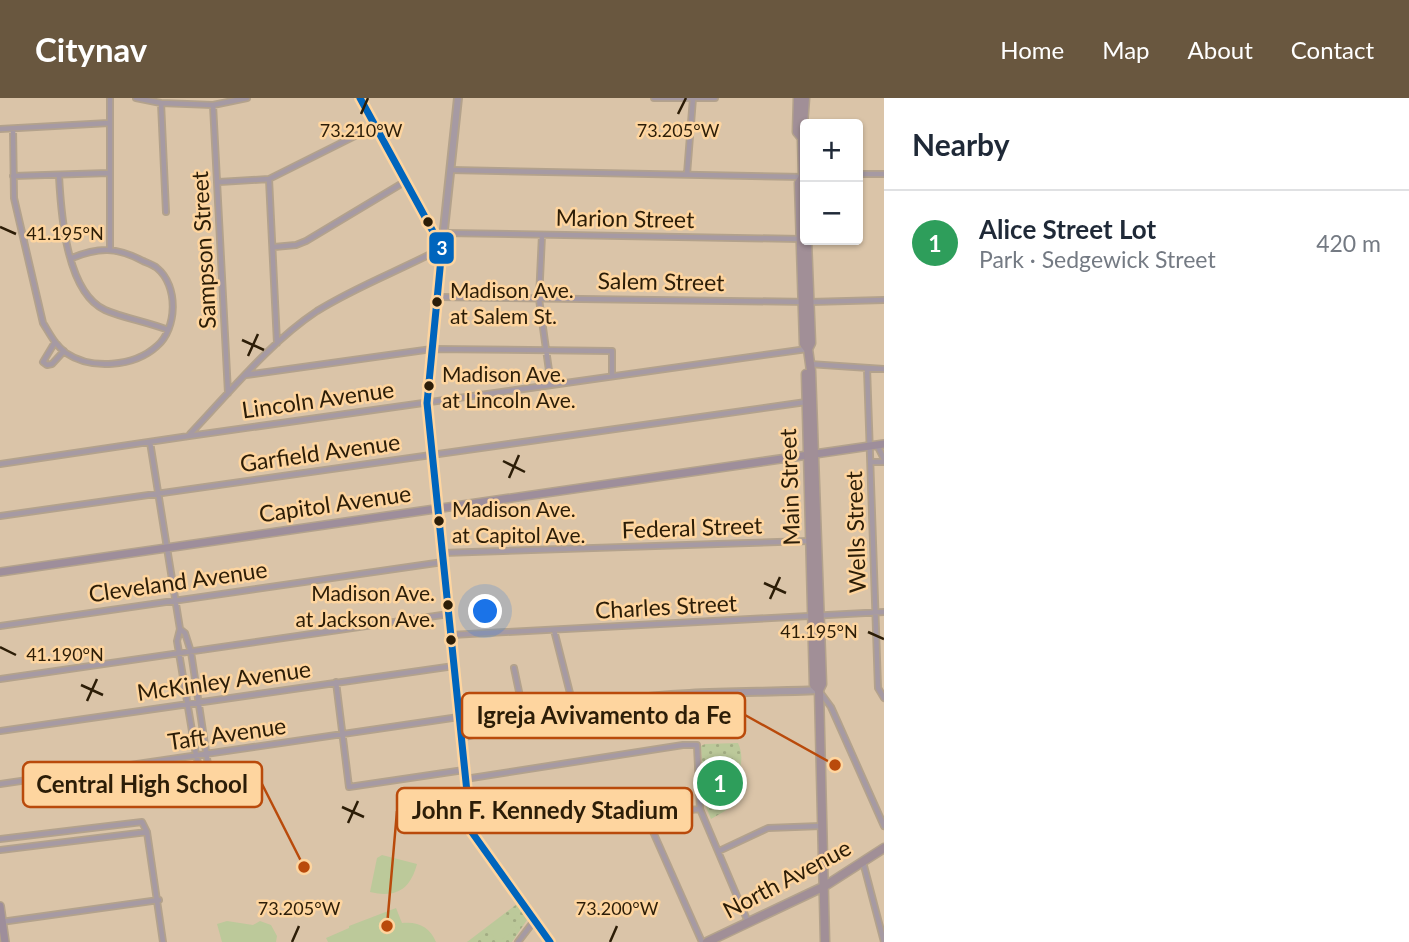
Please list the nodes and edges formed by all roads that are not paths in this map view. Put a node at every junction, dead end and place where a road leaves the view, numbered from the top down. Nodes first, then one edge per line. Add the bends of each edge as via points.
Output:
1 (110, 98) edge
2 (136, 98) edge
3 (142, 98) edge
4 (247, 98) edge
5 (360, 98) edge
6 (458, 98) edge
7 (653, 98) edge
8 (693, 98) edge
9 (715, 98) edge
10 (798, 98) edge
11 (804, 98) edge
12 (161, 103) junction
13 (213, 105) junction
14 (803, 119) edge
15 (108, 123) junction
16 (375, 126) junction
17 (0, 129) edge
18 (13, 129) junction
19 (800, 136) edge
20 (452, 170) junction
21 (109, 173) junction
22 (687, 174) junction
23 (863, 174) edge
24 (884, 174) edge
25 (13, 176) junction
26 (58, 176) junction
27 (800, 178) edge
28 (269, 179) junction
29 (407, 181) junction
30 (219, 182) junction
31 (166, 212) dead end
32 (445, 233) junction
33 (542, 235) junction
34 (800, 239) edge
35 (805, 245) edge
36 (274, 247) junction
37 (442, 248) junction
38 (110, 249) junction
39 (72, 258) junction
40 (438, 297) junction
41 (538, 299) junction
42 (884, 300) edge
43 (806, 302) junction
44 (168, 330) junction
45 (55, 342) junction
46 (277, 343) junction
47 (432, 349) junction
48 (808, 349) junction
49 (547, 350) junction
50 (64, 351) junction
51 (809, 364) junction
52 (867, 368) junction
53 (884, 369) edge
54 (246, 376) junction
55 (612, 376) junction
56 (551, 384) junction
57 (228, 394) junction
58 (809, 401) junction
59 (427, 403) junction
60 (189, 436) junction
61 (150, 442) junction
62 (877, 445) edge
63 (432, 455) junction
64 (811, 456) junction
65 (884, 461) edge
66 (871, 462) junction
67 (0, 464) edge
68 (159, 494) junction
69 (438, 509) junction
70 (0, 516) edge
71 (814, 541) junction
72 (168, 547) junction
73 (442, 553) junction
74 (443, 562) junction
75 (0, 572) edge
76 (176, 599) junction
77 (884, 612) edge
78 (876, 613) junction
79 (449, 614) junction
80 (817, 616) junction
81 (0, 626) edge
82 (180, 629) junction
83 (554, 630) junction
84 (451, 635) junction
85 (191, 652) junction
86 (179, 653) junction
87 (454, 666) junction
88 (514, 668) dead end
89 (0, 679) edge
90 (336, 682) junction
91 (819, 691) junction
92 (884, 698) edge
93 (199, 703) junction
94 (188, 705) junction
95 (574, 709) junction
96 (459, 717) junction
97 (526, 721) junction
98 (0, 731) edge
99 (343, 735) junction
100 (461, 737) junction
101 (206, 754) junction
102 (196, 755) junction
103 (464, 770) junction
104 (465, 779) junction
105 (0, 784) edge
106 (700, 809) junction
107 (646, 816) junction
108 (822, 826) junction
109 (884, 827) edge
110 (471, 831) junction
111 (147, 832) junction
112 (0, 839) edge
113 (884, 848) edge
114 (0, 850) edge
115 (719, 851) junction
116 (863, 862) junction
117 (825, 886) junction
118 (159, 900) junction
119 (0, 906) edge
120 (535, 920) junction
121 (1, 922) edge
122 (748, 923) junction
123 (709, 941) edge
124 (5, 942) edge
125 (163, 942) edge
126 (518, 942) edge
127 (550, 942) edge
128 (825, 942) edge
129 (884, 942) edge

1 - 15 street
2 - 3 street
3 - 12 street
4 - 13 street
5 - 16 main road
6 - 20 street
7 - 8 street
8 - 9 street
8 - 22 street
10 - 19 main road, Main Street
11 - 14 main road, Main Street
12 - 13 street
12 - 31 street
13 - 30 street, Sampson Street
15 - 18 street
15 - 21 street
16 - 28 street
16 - 29 main road
17 - 18 street
18 - 25 street
20 - 22 street
20 - 32 street
21 - 26 street
21 - 38 street
22 - 27 street
23 - 24 street
25 - 26 street
25 - 45 street via 43,323
26 - 39 street
28 - 30 street
28 - 36 street
29 - 36 street via 306,241
29 - 37 main road
30 - 57 street, Sampson Street
32 - 33 street, Marion Street
32 - 37 street
33 - 34 street, Marion Street
33 - 41 street
35 - 43 main road, Main Street
36 - 46 street
37 - 40 main road
37 - 46 street via 351,292
38 - 39 street
38 - 44 street via 159,269 172,297
39 - 44 street via 89,299 105,310
40 - 41 street, Salem Street
40 - 47 main road
41 - 43 street, Salem Street
41 - 49 street
42 - 43 street, Salem Street
43 - 48 main road, Main Street
44 - 50 street via 158,346 119,363 85,361
45 - 50 street
45 - 50 street via 43,362 52,364
46 - 54 street
47 - 49 street
47 - 54 street
47 - 59 main road
48 - 51 main road, Main Street
48 - 55 street, Lincoln Avenue
49 - 55 street via 612,351
49 - 56 street
51 - 52 street
51 - 58 main road, Main Street
52 - 53 street
52 - 62 street, Wells Street
54 - 57 street
55 - 56 street, Lincoln Avenue
56 - 59 street, Lincoln Avenue
57 - 60 street
58 - 63 street, Garfield Avenue
58 - 64 main road, Main Street
59 - 60 street, Lincoln Avenue
59 - 63 main road
60 - 61 street, Lincoln Avenue
61 - 67 street, Lincoln Avenue
61 - 68 street
62 - 64 main road, Capitol Avenue
62 - 65 street
62 - 66 street, Wells Street
63 - 68 street, Garfield Avenue
63 - 69 main road
64 - 69 main road, Capitol Avenue
64 - 71 main road, Main Street
65 - 66 street
66 - 78 street, Wells Street
68 - 70 street, Garfield Avenue
68 - 72 street
69 - 72 main road, Capitol Avenue
69 - 73 main road
71 - 73 street, Federal Street
71 - 80 main road, Main Street
72 - 75 main road, Capitol Avenue
72 - 76 street
73 - 74 main road
74 - 76 street, Cleveland Avenue
74 - 79 main road
76 - 81 street, Cleveland Avenue
76 - 82 street
77 - 78 street, Charles Street
78 - 80 street, Charles Street
78 - 92 street, Wells Street via 878,688
79 - 84 main road
79 - 85 street
80 - 83 street, Charles Street
80 - 91 main road, Main Street via 814,685
82 - 85 street
82 - 86 street
83 - 84 street, Charles Street
83 - 95 street
84 - 87 main road
85 - 86 street
85 - 93 street
86 - 89 street
86 - 94 street
87 - 90 street, McKinley Avenue
87 - 96 main road
88 - 97 street
90 - 93 street, McKinley Avenue
90 - 99 street
91 - 95 street via 662,695
91 - 108 main road, Main Street
91 - 109 street via 831,707
93 - 94 street, McKinley Avenue
93 - 101 street
94 - 98 street, McKinley Avenue
94 - 102 street
95 - 97 street
96 - 99 street, Taft Avenue
96 - 100 main road
97 - 100 street
99 - 101 street, Taft Avenue
99 - 103 street via 349,787
100 - 103 main road
101 - 102 street, Taft Avenue
101 - 102 street via 208,800
102 - 105 street, Taft Avenue
103 - 104 main road
104 - 106 street via 697,745
104 - 110 main road
106 - 107 street
106 - 115 street
107 - 110 street
107 - 123 street
108 - 115 street via 768,828
108 - 117 main road, Main Street
110 - 120 main road
111 - 112 street via 142,822
111 - 114 street
111 - 118 street
113 - 116 main road, North Avenue
115 - 122 street
116 - 117 main road, North Avenue
116 - 129 street
117 - 122 main road, North Avenue
117 - 128 main road, Main Street
118 - 121 street
118 - 125 street
119 - 121 main road
120 - 126 street
120 - 127 main road
121 - 124 main road
122 - 123 main road, North Avenue

